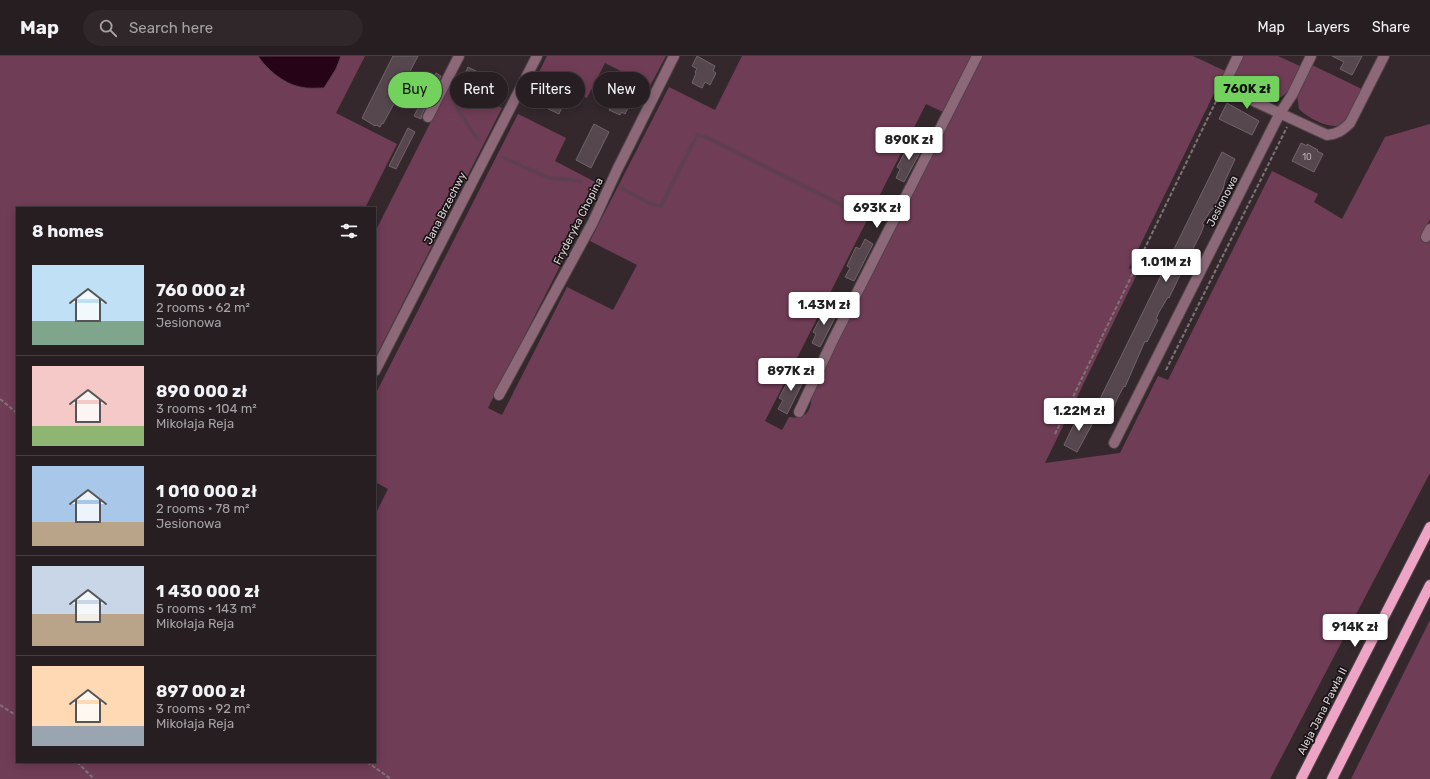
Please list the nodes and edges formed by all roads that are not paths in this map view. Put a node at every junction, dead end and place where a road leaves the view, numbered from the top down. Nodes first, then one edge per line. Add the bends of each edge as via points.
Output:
1 (459, 56) edge
2 (537, 56) edge
3 (674, 56) edge
4 (977, 56) edge
5 (1238, 56) edge
6 (1311, 56) edge
7 (1384, 56) edge
8 (1280, 114) junction
9 (428, 118) dead end
10 (376, 369) edge
11 (498, 395) dead end
12 (799, 412) dead end
13 (1114, 443) dead end
14 (1430, 527) edge
15 (1430, 585) edge
16 (1300, 779) edge
17 (1332, 779) edge

1 - 9 street
2 - 10 street, Jana Brzechwy
3 - 11 street, Fryderyka Chopina via 594,222
4 - 12 street
5 - 8 street via 1223,87
6 - 8 street, Jesionowa via 1292,96
7 - 8 street via 1350,123 1342,131 1327,135
8 - 13 street, Jesionowa
14 - 16 main road, Aleja Jana Pawła II
15 - 17 main road

